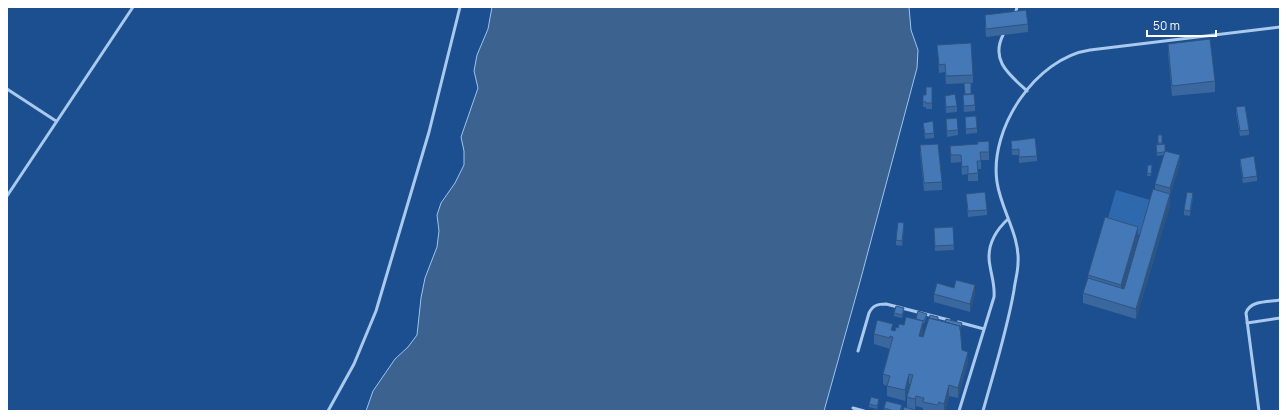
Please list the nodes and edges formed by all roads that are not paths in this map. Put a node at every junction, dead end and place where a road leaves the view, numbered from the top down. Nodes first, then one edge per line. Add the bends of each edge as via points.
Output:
1 (133, 7) edge
2 (460, 7) edge
3 (1017, 7) edge
4 (1012, 20) edge
5 (1280, 27) edge
6 (1003, 35) edge
7 (7, 89) edge
8 (1027, 91) junction
9 (56, 122) junction
10 (7, 196) edge
11 (1008, 219) junction
12 (1280, 300) edge
13 (1280, 318) edge
14 (1247, 323) junction
15 (984, 329) junction
16 (858, 351) dead end
17 (853, 408) dead end
18 (328, 411) edge
19 (864, 411) edge
20 (959, 411) edge
21 (983, 411) edge
22 (1259, 411) edge

1 - 9 lane
2 - 18 lane via 429,132 376,311 356,359
3 - 4 lane
5 - 8 lane via 1082,51 1059,61
6 - 8 lane via 999,46 1001,62 1006,71
7 - 9 lane
8 - 11 lane via 1005,126 997,156 996,180
9 - 10 lane
11 - 15 lane via 996,231 989,247 994,298
11 - 21 lane via 1017,246 1018,270 1010,312
12 - 14 lane via 1251,305 1246,313
13 - 14 lane
14 - 22 lane
15 - 16 lane via 881,304 871,308
15 - 20 lane
17 - 19 lane

